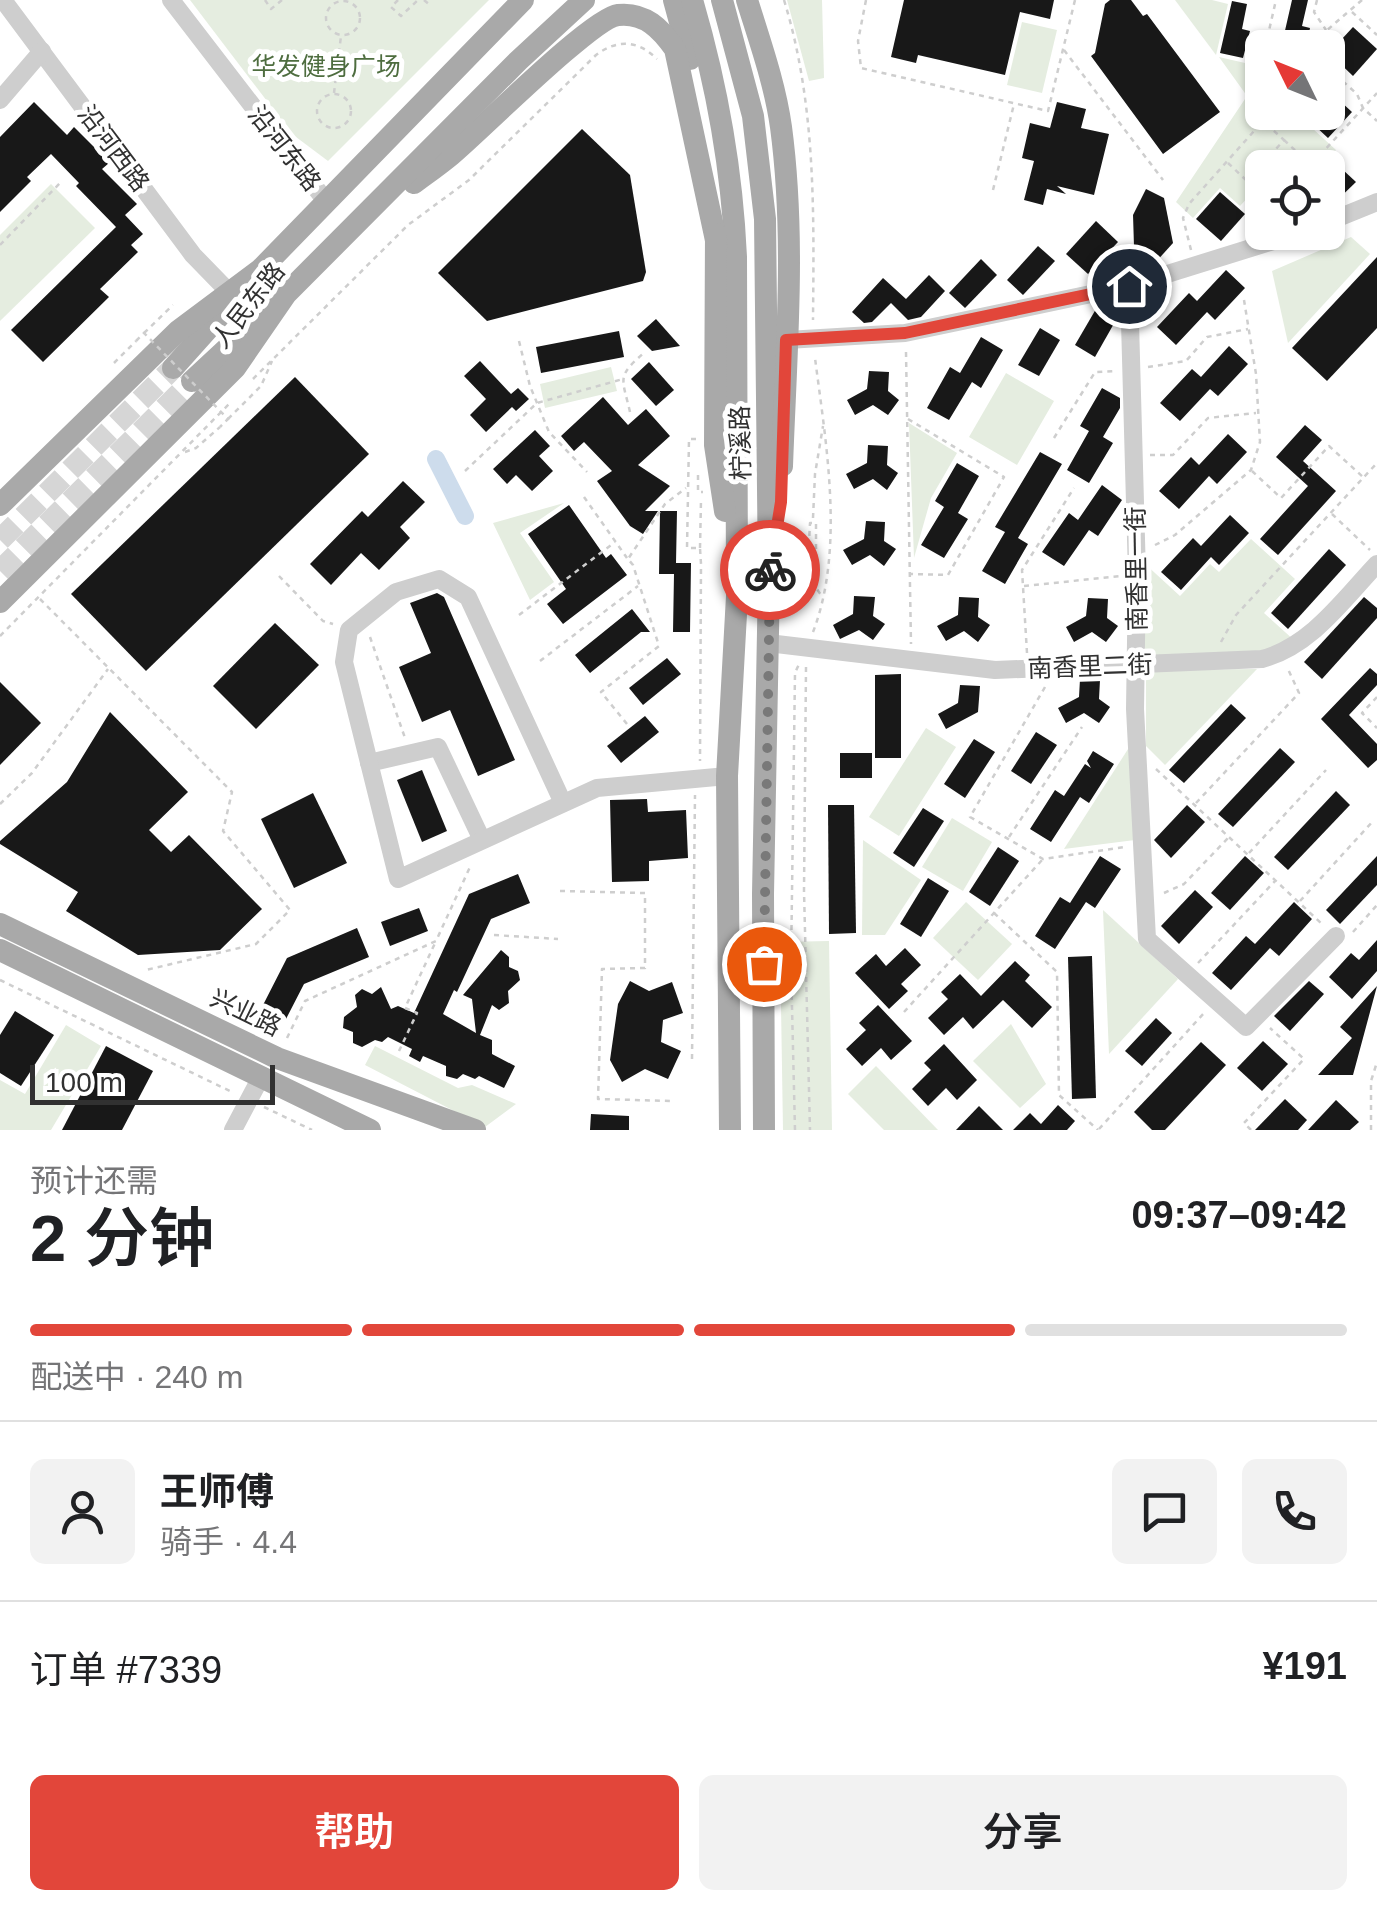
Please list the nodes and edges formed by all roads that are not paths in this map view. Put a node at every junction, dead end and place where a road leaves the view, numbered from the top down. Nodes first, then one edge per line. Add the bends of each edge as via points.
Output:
1 (3, 0) edge
2 (171, 0) edge
3 (502, 0) edge
4 (523, 0) edge
5 (584, 0) edge
6 (674, 0) edge
7 (692, 0) edge
8 (722, 0) edge
9 (748, 0) edge
10 (761, 0) edge
11 (490, 32) junction
12 (42, 52) junction
13 (518, 61) junction
14 (772, 80) junction
15 (0, 100) edge
16 (330, 197) junction
17 (1377, 202) edge
18 (1345, 215) edge
19 (355, 228) junction
20 (718, 245) junction
21 (1246, 250) edge
22 (261, 270) junction
23 (1129, 286) junction
24 (229, 292) junction
25 (286, 294) junction
26 (786, 340) junction
27 (0, 505) edge
28 (1377, 564) edge
29 (769, 579) junction
30 (737, 596) junction
31 (0, 602) edge
32 (768, 644) junction
33 (1137, 664) junction
34 (369, 763) junction
35 (710, 778) junction
36 (564, 803) junction
37 (482, 840) junction
38 (0, 924) edge
39 (1336, 936) road end
40 (0, 950) edge
41 (730, 1069) junction
42 (764, 1069) junction
43 (261, 1077) junction
44 (360, 1128) edge
45 (233, 1130) edge
46 (475, 1130) edge
47 (730, 1130) edge
48 (764, 1130) edge

1 - 12 street, 沿河西路
2 - 16 street, 沿河东路
3 - 16 main road via 371,134
4 - 11 main road, 人民东路
5 - 13 main road, 人民东路
6 - 20 main road via 707,123
7 - 30 main road, 柠溪路 via 712,69 734,204
8 - 29 main road, 柠溪路 via 754,116 765,219
9 - 14 main road
10 - 14 main road
11 - 13 main road
11 - 16 main road, 人民东路
12 - 15 street
12 - 24 street, 沿河西路 via 193,255
13 - 19 main road, 人民东路
14 - 26 main road via 790,253
16 - 22 main road, 人民东路
17 - 18 street
19 - 20 main road via 450,156 584,35 614,15 638,16 659,27 675,49
19 - 25 main road, 人民东路
20 - 30 main road via 715,445
21 - 23 street
22 - 24 main road, 人民东路
22 - 25 main road via 183,374
23 - 26 street via 905,333
23 - 33 street, 南香里一街
24 - 27 main road, 人民东路 via 154,353
25 - 31 main road, 人民东路 via 235,368
26 - 29 main road via 781,502
28 - 33 street, 南香里二街 via 1301,643 1282,654
29 - 32 main road, 柠溪路
30 - 35 main road, 柠溪路
32 - 33 street, 南香里二街 via 995,670
32 - 42 main road, 柠溪路
33 - 39 street, 南香里一街 via 1147,939 1246,1027
34 - 36 street via 344,662 356,624 396,592 439,578 468,596
34 - 37 street via 438,747
34 - 37 street via 398,879
35 - 36 street via 597,788
35 - 41 main road, 柠溪路
36 - 37 street
38 - 46 main road, 兴业路 via 277,1058
40 - 43 main road, 兴业路
41 - 42 main road
41 - 47 main road, 柠溪路
42 - 48 main road, 柠溪路
43 - 44 main road, 兴业路
43 - 45 street

